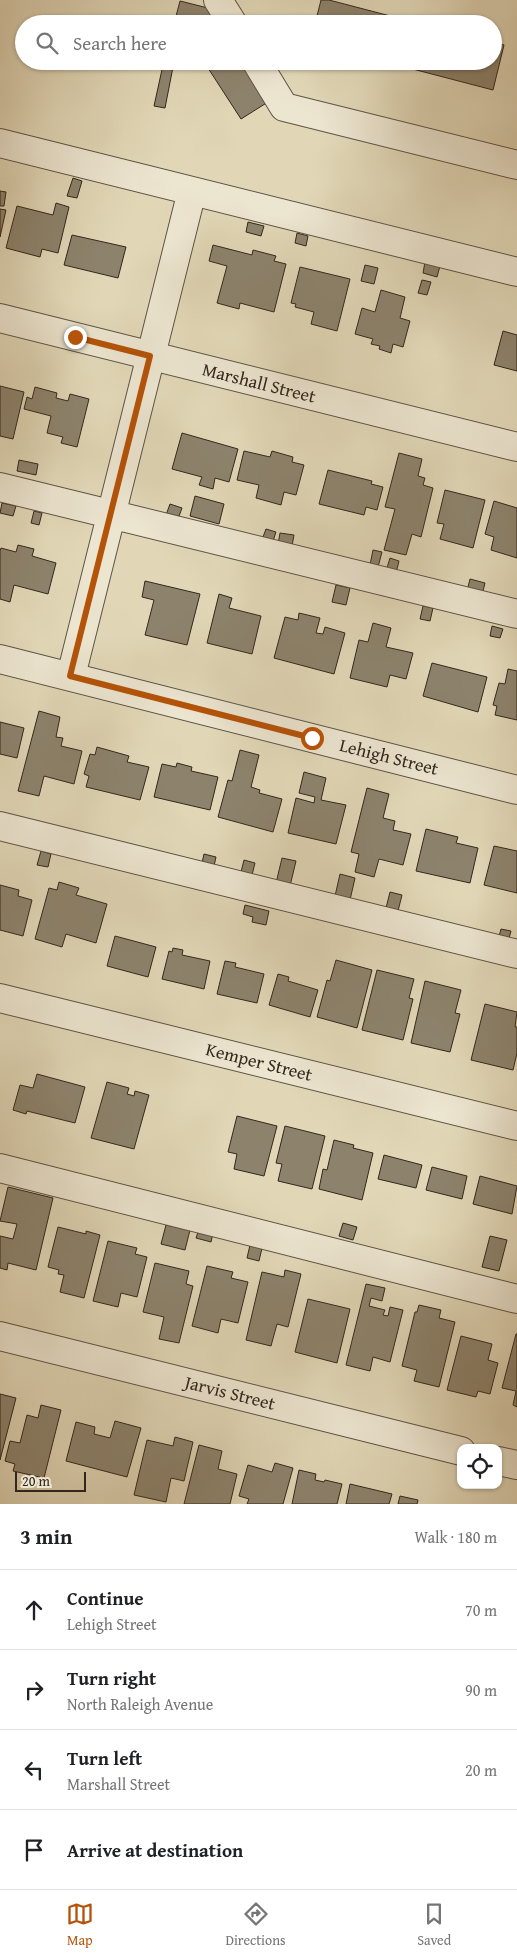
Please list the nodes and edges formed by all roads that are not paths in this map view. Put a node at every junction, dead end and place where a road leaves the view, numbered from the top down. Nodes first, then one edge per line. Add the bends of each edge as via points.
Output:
1 (218, 0) edge
2 (227, 15) edge
3 (261, 70) edge
4 (0, 143) edge
5 (517, 165) edge
6 (192, 191) junction
7 (517, 272) edge
8 (0, 318) edge
9 (150, 356) junction
10 (517, 447) edge
11 (0, 487) edge
12 (111, 515) junction
13 (517, 614) edge
14 (0, 659) edge
15 (70, 676) junction
16 (517, 790) edge
17 (0, 826) edge
18 (517, 954) edge
19 (0, 998) edge
20 (517, 1126) edge
21 (0, 1168) edge
22 (517, 1299) edge
23 (0, 1336) edge
24 (457, 1450) edge
25 (502, 1462) edge
26 (517, 1465) edge

1 - 2 street
3 - 5 street via 284,107
4 - 6 street
6 - 7 street
6 - 9 street
8 - 9 street, Marshall Street
9 - 10 street, Marshall Street
9 - 12 street
11 - 12 street
12 - 13 street
12 - 15 street
14 - 15 street, Lehigh Street
15 - 16 street, Lehigh Street
17 - 18 street
19 - 20 street, Kemper Street
21 - 22 street
23 - 24 street, Jarvis Street
25 - 26 street

